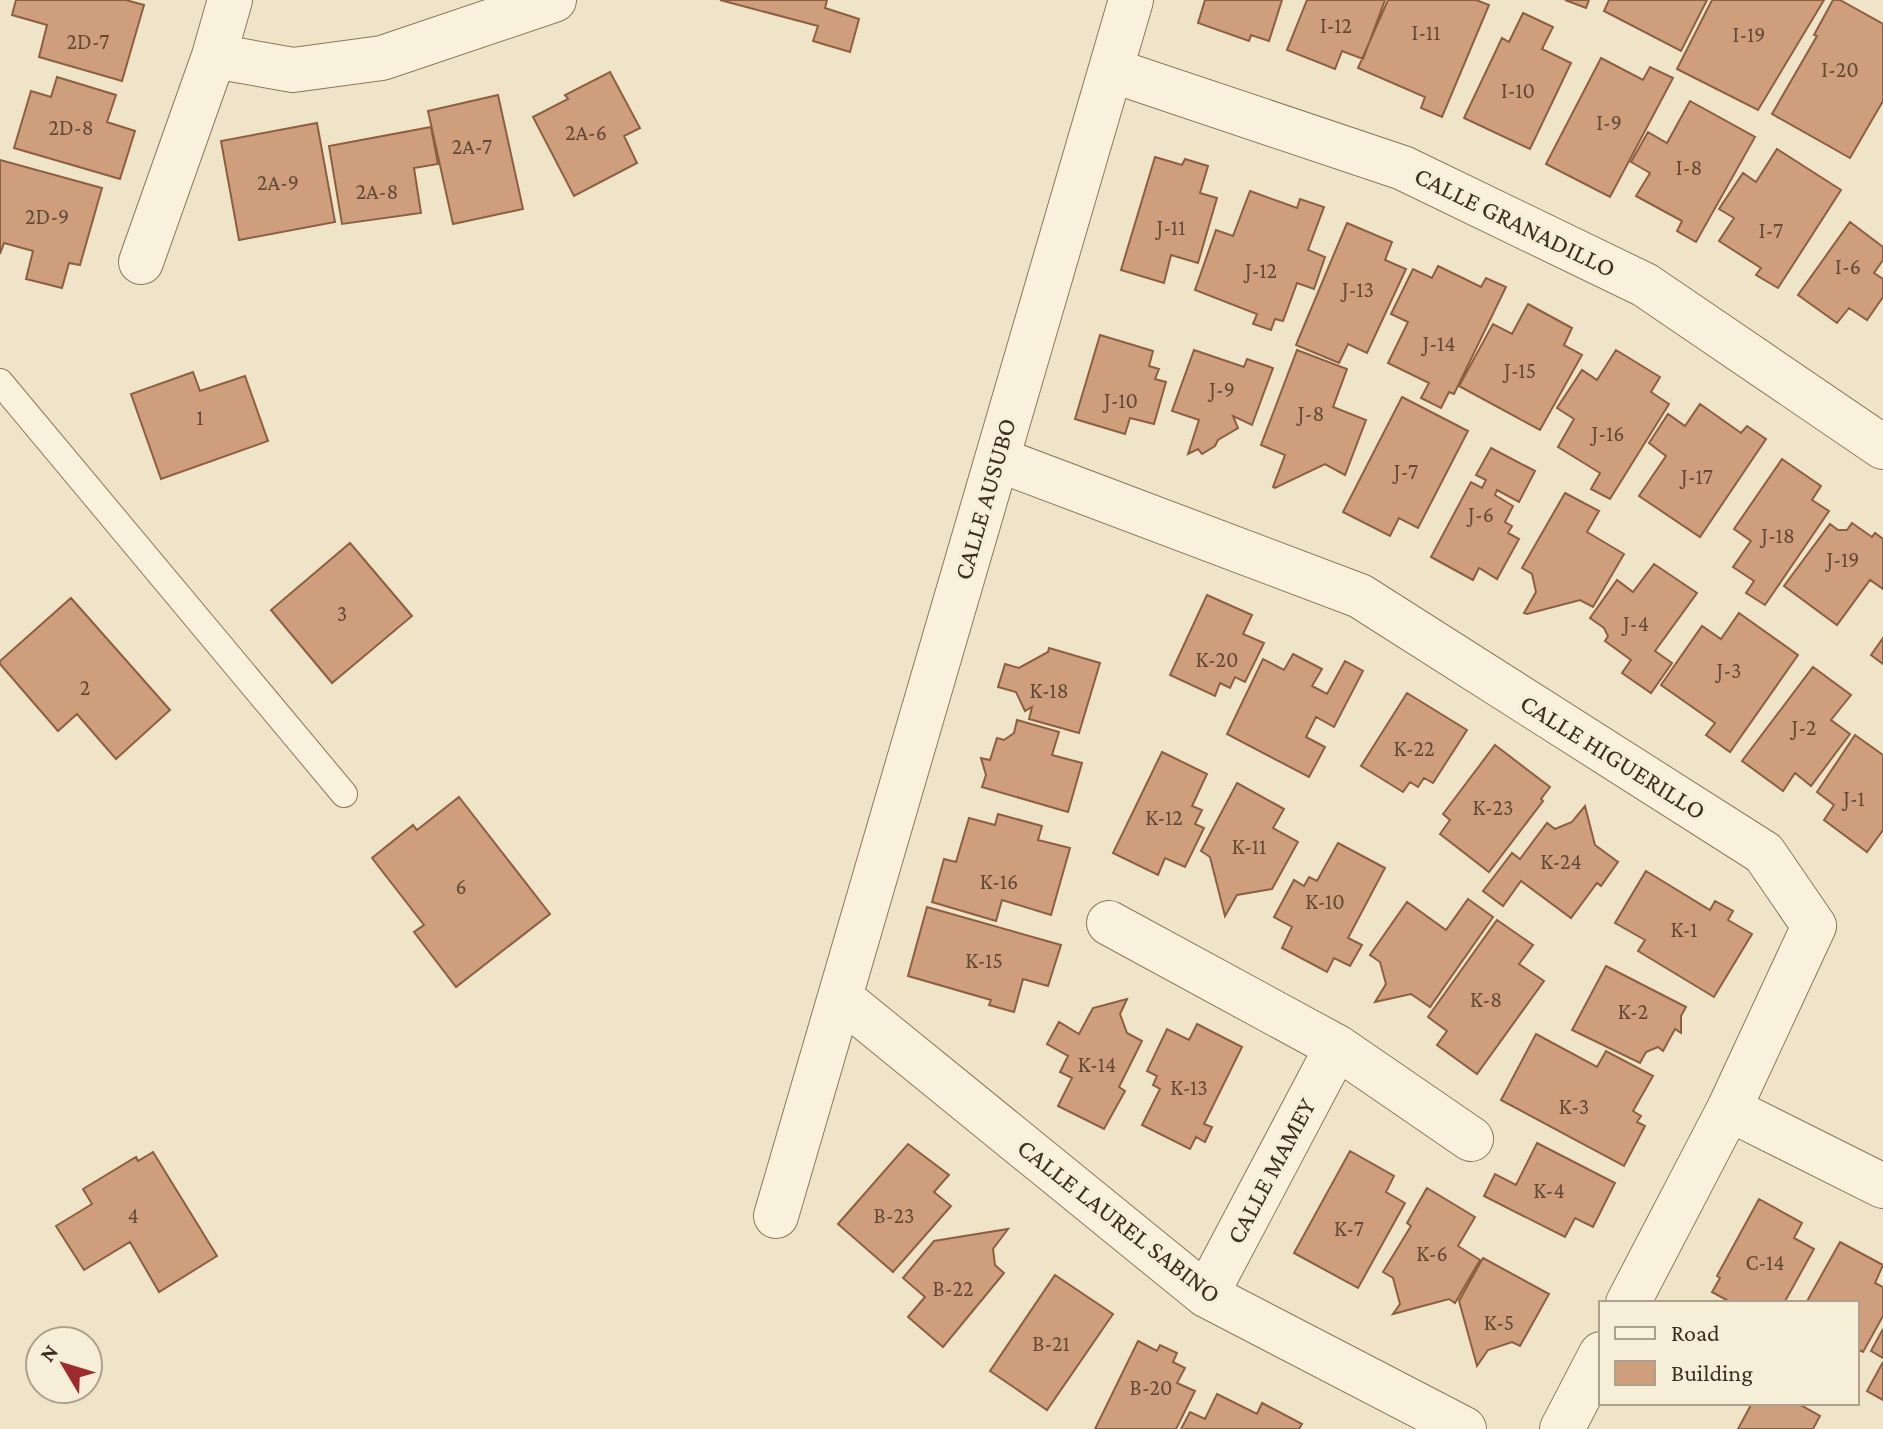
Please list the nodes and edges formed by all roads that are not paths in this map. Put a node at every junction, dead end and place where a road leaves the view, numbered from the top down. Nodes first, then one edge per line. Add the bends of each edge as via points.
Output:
1 (230, 0) edge
2 (554, 0) edge
3 (1131, 0) edge
4 (214, 56) junction
5 (1111, 70) junction
6 (141, 262) dead end
7 (0, 382) edge
8 (1883, 447) edge
9 (997, 459) junction
10 (344, 794) dead end
11 (1109, 923) dead end
12 (841, 998) junction
13 (1337, 1047) junction
14 (1729, 1109) junction
15 (1471, 1139) dead end
16 (1883, 1186) edge
17 (776, 1216) dead end
18 (1206, 1295) junction
19 (1629, 1301) edge
20 (1599, 1358) edge
21 (1464, 1429) edge
22 (1562, 1429) edge

1 - 4 street
2 - 4 street via 382,58 293,70
3 - 5 street, CALLE AUSUBO
4 - 6 street
5 - 8 street, CALLE GRANADILLO via 1403,168 1645,285
5 - 9 street, CALLE AUSUBO
7 - 10 lane
9 - 12 street, CALLE AUSUBO
9 - 14 street, CALLE HIGUERILLO via 1360,596 1764,853 1814,926
11 - 13 street
12 - 17 street, CALLE AUSUBO
12 - 18 street, CALLE LAUREL SABINO
13 - 15 street
13 - 18 street, CALLE MAMEY
14 - 16 street
14 - 19 street, CALLE HIGUERILLO
18 - 21 street, CALLE LAUREL SABINO
20 - 22 street

